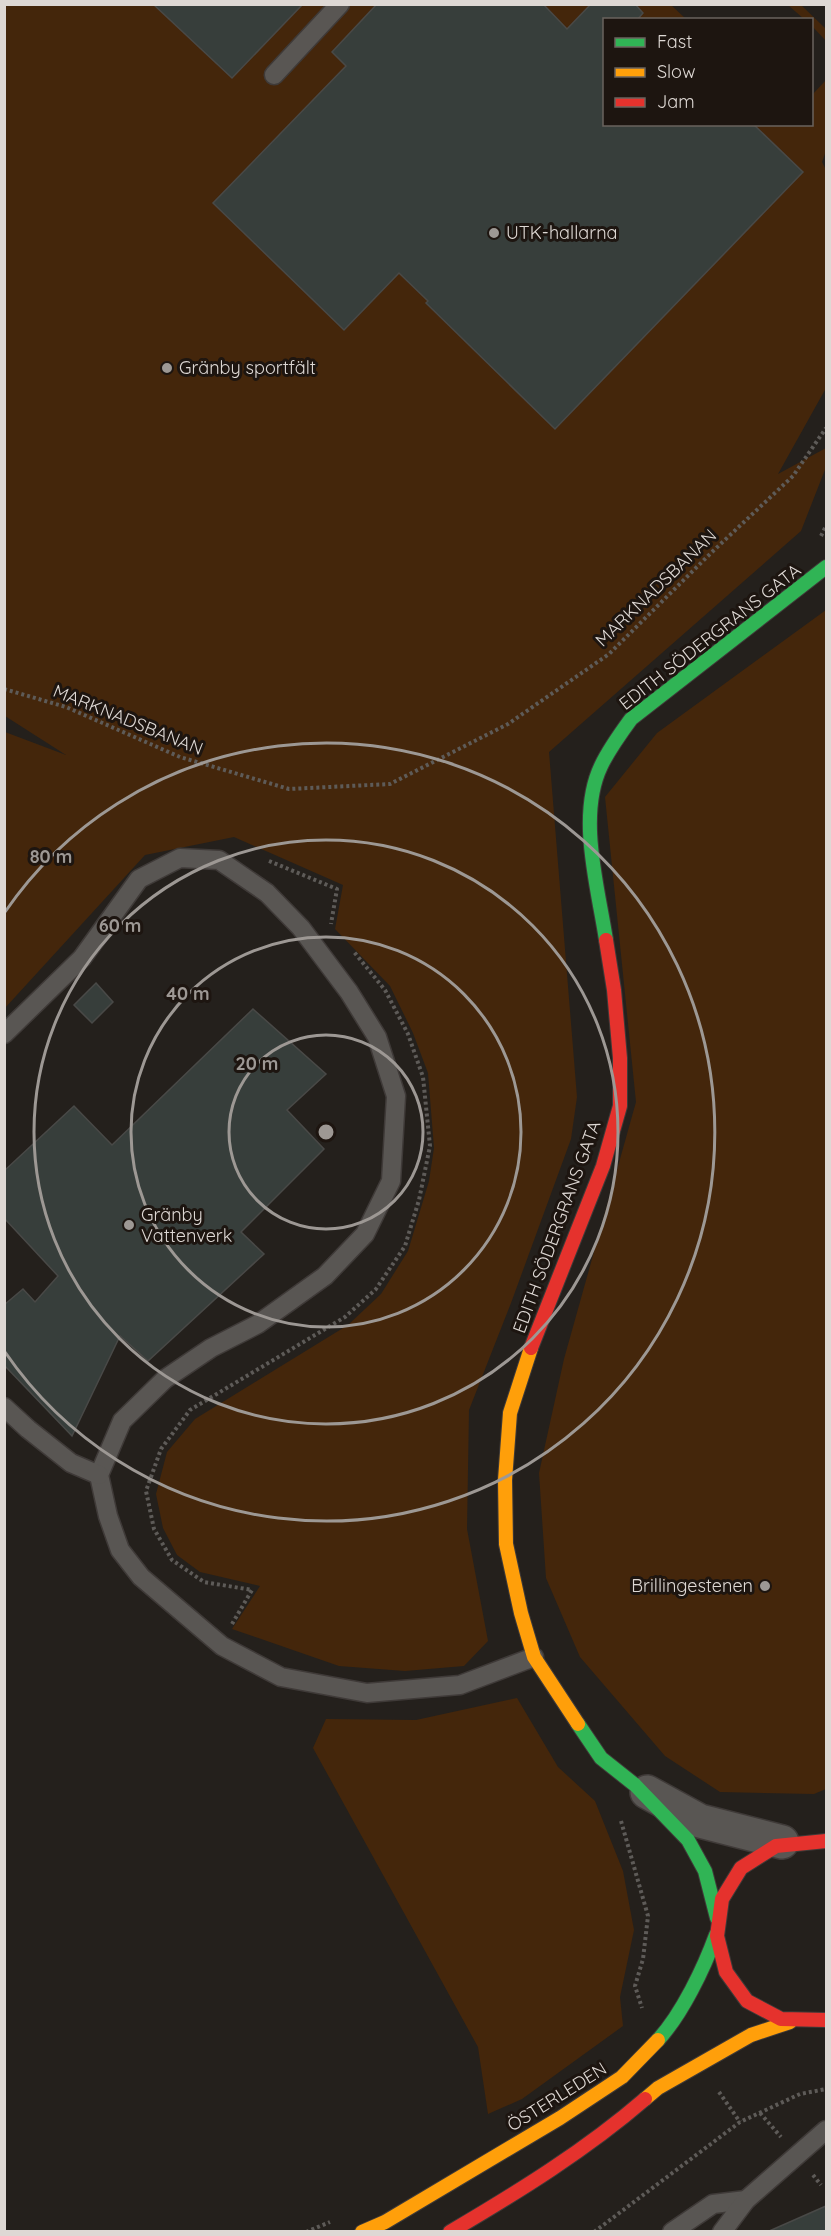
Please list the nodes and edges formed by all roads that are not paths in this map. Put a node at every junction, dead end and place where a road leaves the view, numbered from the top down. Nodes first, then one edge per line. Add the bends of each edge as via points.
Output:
1 (340, 4) edge
2 (274, 75) dead end
3 (826, 567) edge
4 (4, 1034) edge
5 (4, 1407) edge
6 (99, 1475) junction
7 (534, 1657) junction
8 (626, 1798) junction
9 (826, 1841) edge
10 (782, 1842) junction
11 (717, 1918) junction
12 (716, 1935) junction
13 (813, 2023) edge
14 (826, 2130) edge
15 (746, 2200) junction
16 (362, 2232) edge
17 (450, 2232) edge
18 (672, 2232) edge
19 (722, 2232) edge

1 - 2 lane
3 - 7 street, EDITH SÖDERGRANS GATA via 631,719 614,741 591,796 590,838 614,990 620,1106 603,1166 510,1413 506,1544
4 - 6 lane via 82,958 139,879 180,858 219,860 267,893 326,961 377,1037 396,1096 391,1181 365,1234 325,1276 258,1324 211,1348 165,1379 122,1421
5 - 6 lane via 71,1463
6 - 7 lane via 120,1550 141,1577 222,1646 281,1677 367,1693 460,1685
7 - 8 street, EDITH SÖDERGRANS GATA
8 - 10 street
8 - 11 street, EDITH SÖDERGRANS GATA via 688,1840 705,1871
9 - 10 street
10 - 11 street via 755,1857 732,1879
11 - 12 street
12 - 13 street via 720,1960 731,1982 747,2000 767,2014
12 - 16 street, ÖSTERLEDEN via 706,1962 668,2029 622,2078 385,2222
13 - 17 street via 751,2035 699,2063 658,2088 622,2119 513,2195
14 - 15 lane
15 - 18 lane via 713,2204
15 - 19 lane

